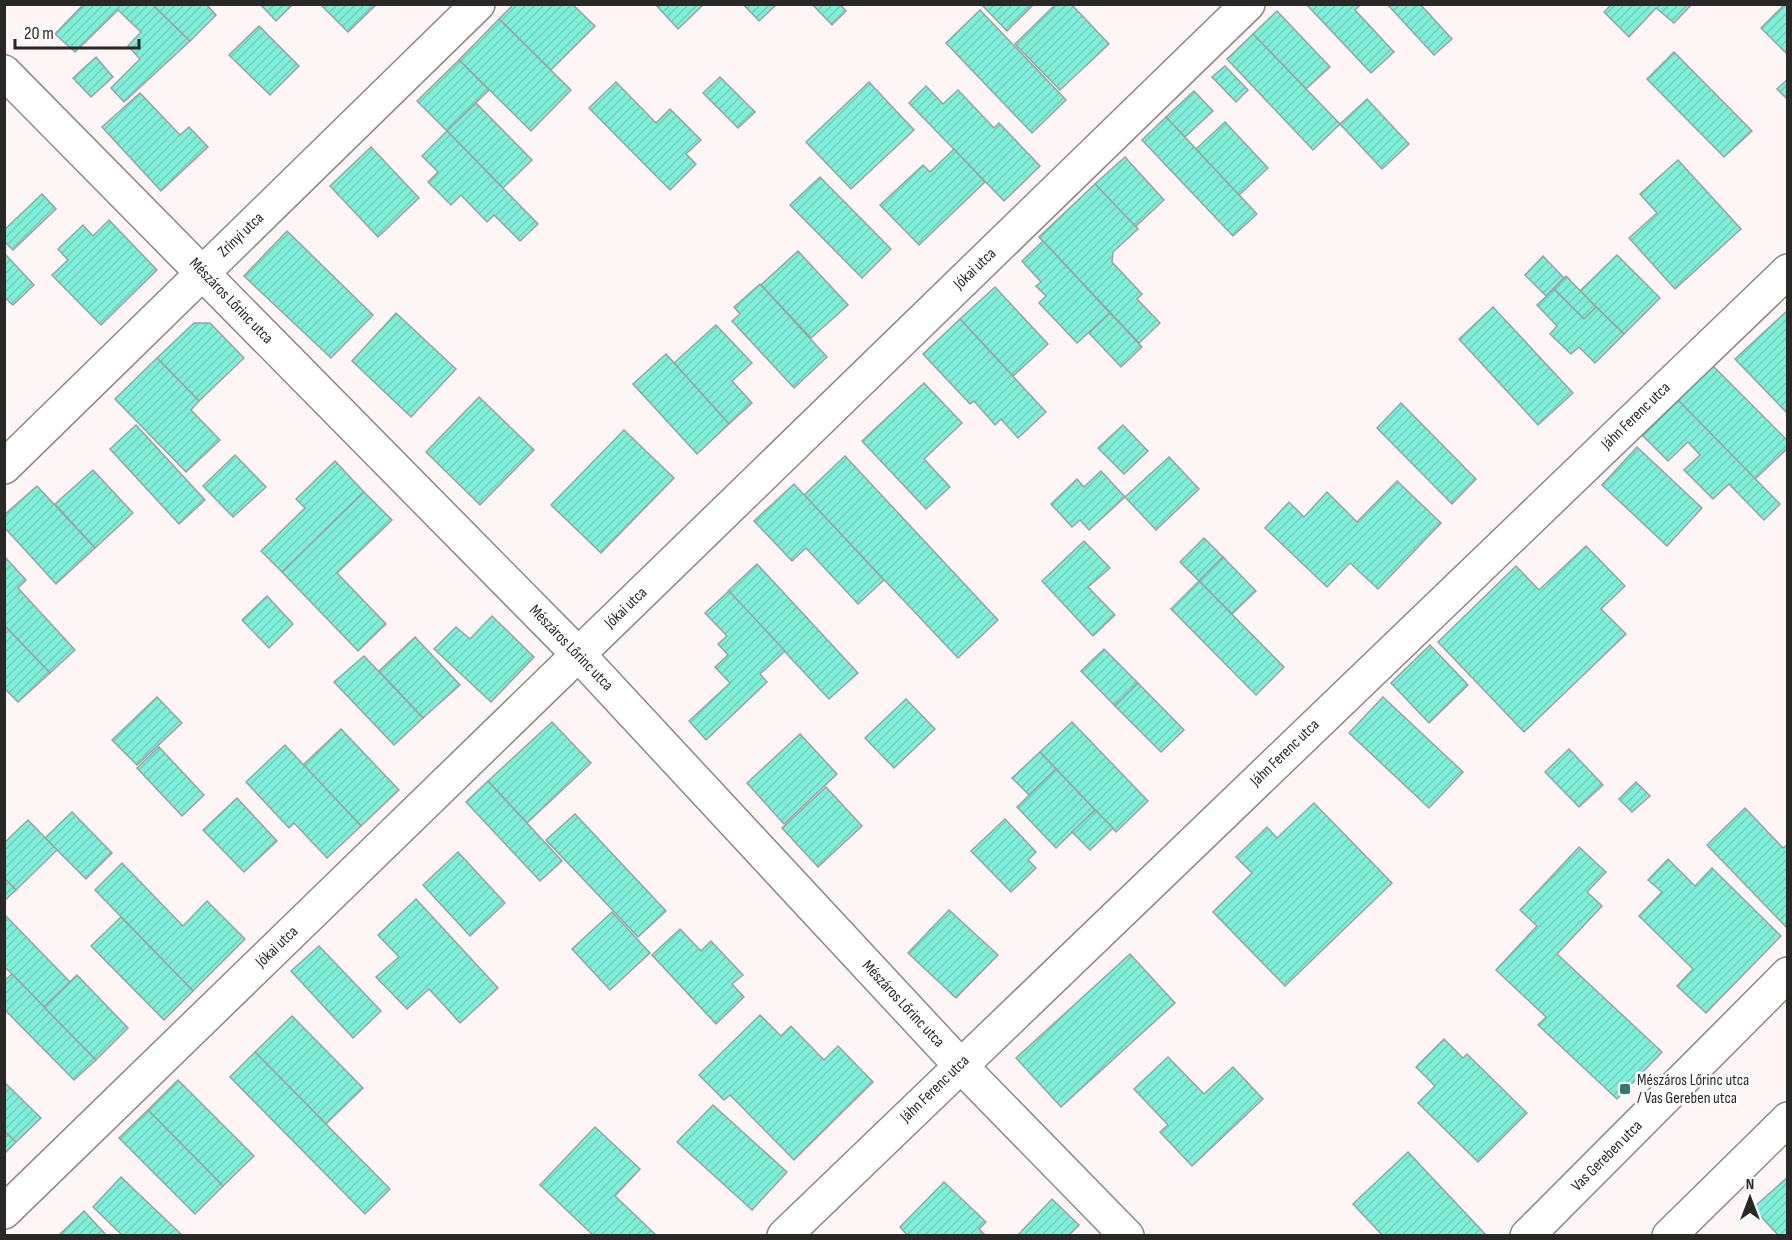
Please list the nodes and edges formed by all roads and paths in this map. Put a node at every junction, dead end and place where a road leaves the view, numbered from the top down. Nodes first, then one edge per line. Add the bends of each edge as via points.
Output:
1 (478, 4) edge
2 (1248, 4) edge
3 (4, 72) edge
4 (1788, 271) edge
5 (203, 272) junction
6 (4, 467) edge
7 (578, 654) junction
8 (1788, 974) edge
9 (960, 1065) junction
10 (1788, 1119) edge
11 (4, 1212) edge
12 (784, 1236) edge
13 (1127, 1236) edge
14 (1527, 1236) edge
15 (1669, 1236) edge

1 - 5 street, Zrínyi utca
2 - 7 street, Jókai utca
3 - 5 street, Mészáros Lőrinc utca
4 - 9 street, Jáhn Ferenc utca
5 - 6 street, Zrínyi utca
5 - 7 street, Mészáros Lőrinc utca
7 - 9 street, Mészáros Lőrinc utca
7 - 11 street, Jókai utca
8 - 14 street, Vas Gereben utca
9 - 12 street, Jáhn Ferenc utca
9 - 13 street, Mészáros Lőrinc utca
10 - 15 street

